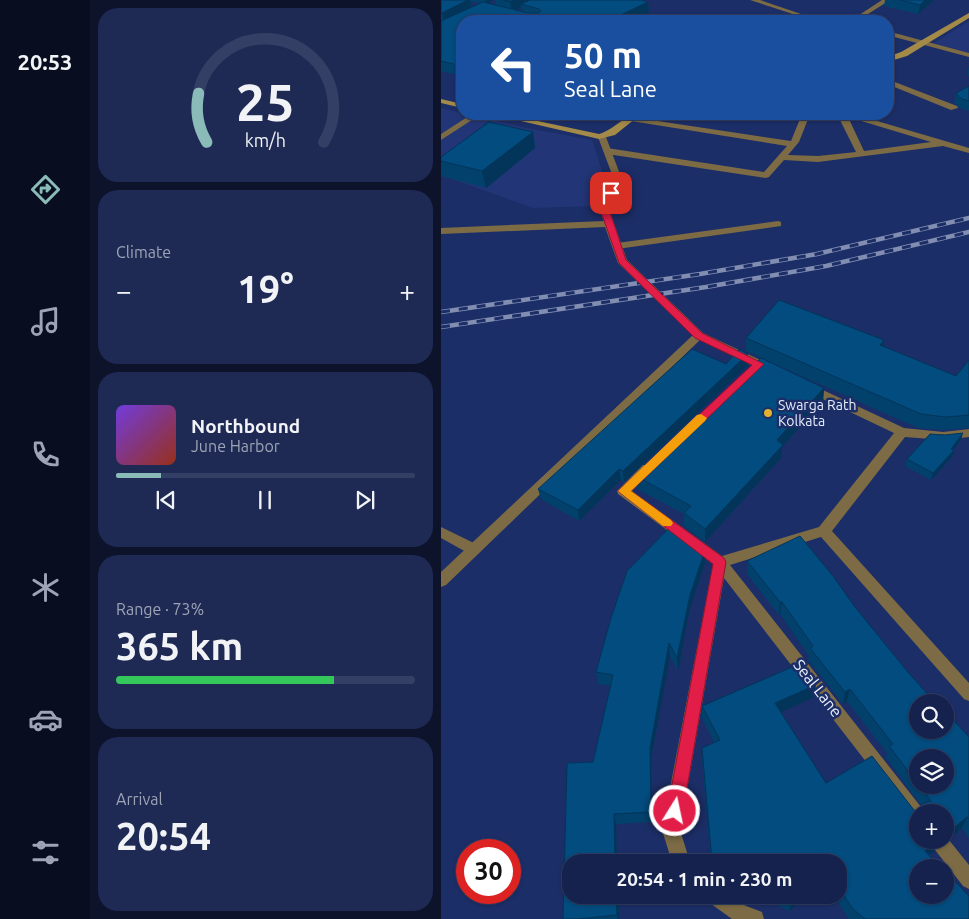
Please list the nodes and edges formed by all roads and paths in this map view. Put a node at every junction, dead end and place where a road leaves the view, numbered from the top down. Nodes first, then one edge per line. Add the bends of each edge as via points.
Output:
1 (753, 0) edge
2 (887, 0) edge
3 (796, 15) edge
4 (863, 15) edge
5 (969, 15) edge
6 (894, 36) edge
7 (922, 43) junction
8 (969, 55) edge
9 (894, 58) edge
10 (894, 84) edge
11 (441, 101) edge
12 (456, 105) edge
13 (954, 108) dead end
14 (468, 120) edge
15 (521, 120) edge
16 (629, 120) edge
17 (657, 120) edge
18 (803, 120) edge
19 (844, 120) edge
20 (865, 120) edge
21 (602, 137) junction
22 (441, 138) edge
23 (945, 143) junction
24 (793, 144) junction
25 (607, 151) junction
26 (969, 151) edge
27 (862, 154) junction
28 (782, 157) junction
29 (610, 224) junction
30 (778, 224) dead end
31 (441, 231) edge
32 (617, 246) junction
33 (699, 335) junction
34 (759, 364) junction
35 (744, 377) edge
36 (901, 432) junction
37 (969, 433) edge
38 (659, 458) edge
39 (824, 531) junction
40 (441, 532) edge
41 (473, 549) junction
42 (720, 562) junction
43 (441, 581) edge
44 (969, 694) edge
45 (909, 804) edge
46 (945, 849) edge
47 (678, 854) edge
48 (969, 880) edge
49 (725, 904) edge
50 (755, 919) edge

1 - 3 street
2 - 4 street
5 - 7 street
6 - 7 street
7 - 8 street
7 - 9 street
10 - 13 street
11 - 12 street
14 - 22 street
15 - 21 street
16 - 21 street
17 - 24 street
18 - 24 street
19 - 27 street
20 - 23 street
21 - 25 street
23 - 26 street
23 - 27 street
24 - 28 street
25 - 28 street via 767,175
25 - 29 street via 617,177 605,209
27 - 28 street via 817,159
29 - 31 street
29 - 32 street
30 - 32 street
32 - 33 street via 622,261
33 - 34 street
33 - 41 street
34 - 35 street
34 - 36 street
36 - 37 street via 943,436
36 - 39 street
38 - 42 street, Seal Lane via 623,491
39 - 42 street
39 - 44 street
40 - 41 street
41 - 43 street
42 - 45 street, Seal Lane
42 - 47 street via 671,830
46 - 48 street
49 - 50 street

